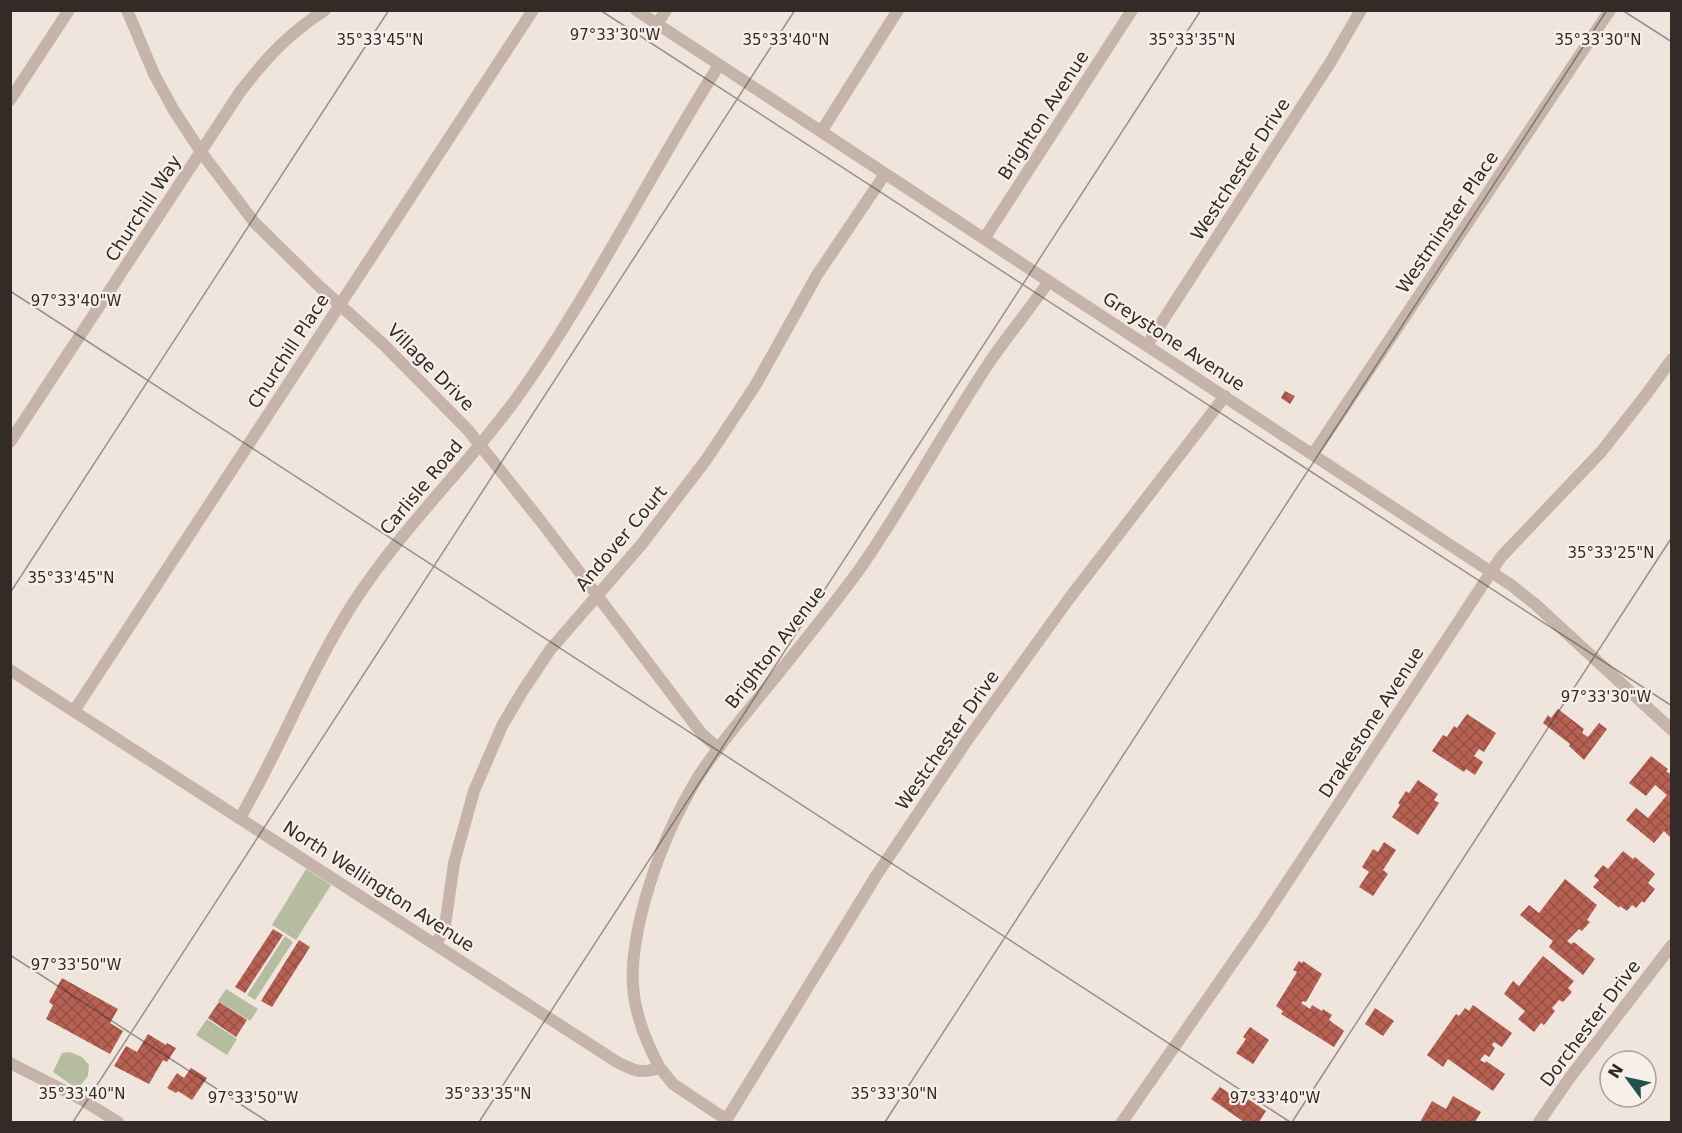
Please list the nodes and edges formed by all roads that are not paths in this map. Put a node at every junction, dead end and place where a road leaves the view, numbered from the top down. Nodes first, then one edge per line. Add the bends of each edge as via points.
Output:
1 (69, 10) edge
2 (127, 10) edge
3 (325, 10) edge
4 (533, 10) edge
5 (636, 10) edge
6 (666, 10) edge
7 (898, 10) edge
8 (1132, 10) edge
9 (1361, 10) edge
10 (1610, 10) edge
11 (657, 24) junction
12 (718, 65) junction
13 (10, 100) edge
14 (820, 132) junction
15 (201, 152) junction
16 (885, 174) junction
17 (984, 239) junction
18 (1049, 281) junction
19 (340, 305) junction
20 (1147, 345) junction
21 (1671, 359) edge
22 (1225, 396) junction
23 (10, 442) edge
24 (481, 445) junction
25 (1312, 454) junction
26 (1491, 571) junction
27 (597, 596) junction
28 (10, 670) edge
29 (74, 711) junction
30 (1671, 730) edge
31 (718, 748) junction
32 (240, 818) junction
33 (436, 945) junction
34 (1671, 945) edge
35 (10, 1063) edge
36 (660, 1068) junction
37 (726, 1121) edge
38 (118, 1122) edge
39 (1122, 1122) edge
40 (1539, 1122) edge

1 - 13 street
2 - 15 street, Village Drive via 154,74
3 - 15 street, Churchill Way via 285,39 262,63
4 - 19 street, Churchill Place
5 - 11 street, Greystone Avenue
6 - 11 street
7 - 14 street
8 - 17 street, Brighton Avenue
9 - 20 street, Westchester Drive
10 - 25 street, Westminster Place
11 - 12 street, Greystone Avenue
12 - 14 street, Greystone Avenue
12 - 24 street, Carlisle Road via 547,354
14 - 16 street, Greystone Avenue
15 - 19 street, Village Drive via 254,222
15 - 23 street, Churchill Way
16 - 17 street, Greystone Avenue
16 - 27 street, Andover Court via 817,275 723,435 672,507
17 - 18 street, Greystone Avenue
18 - 20 street, Greystone Avenue
18 - 31 street, Brighton Avenue via 989,363 860,568
19 - 24 street, Village Drive via 443,403
19 - 29 street, Churchill Place
20 - 22 street, Greystone Avenue
21 - 26 street, Drakestone Avenue via 1601,452
22 - 25 street, Greystone Avenue
22 - 37 street, Westchester Drive via 1068,600 968,739 876,876
24 - 27 street, Village Drive
24 - 32 street, Carlisle Road via 393,549 352,605
25 - 26 street, Greystone Avenue
26 - 30 street, Greystone Avenue via 1535,604
26 - 39 street, Drakestone Avenue via 1261,922
27 - 31 street, Village Drive via 702,734
27 - 33 street, Andover Court via 550,650 522,692 488,758 464,826 445,926
28 - 29 street, North Wellington Avenue
29 - 32 street, North Wellington Avenue
31 - 36 street, Brighton Avenue via 672,827 650,885 635,944 632,979 636,1016
32 - 33 street, North Wellington Avenue
33 - 36 street, North Wellington Avenue via 617,1062 645,1072
34 - 40 street, Dorchester Drive
35 - 38 street
36 - 37 street via 673,1084

